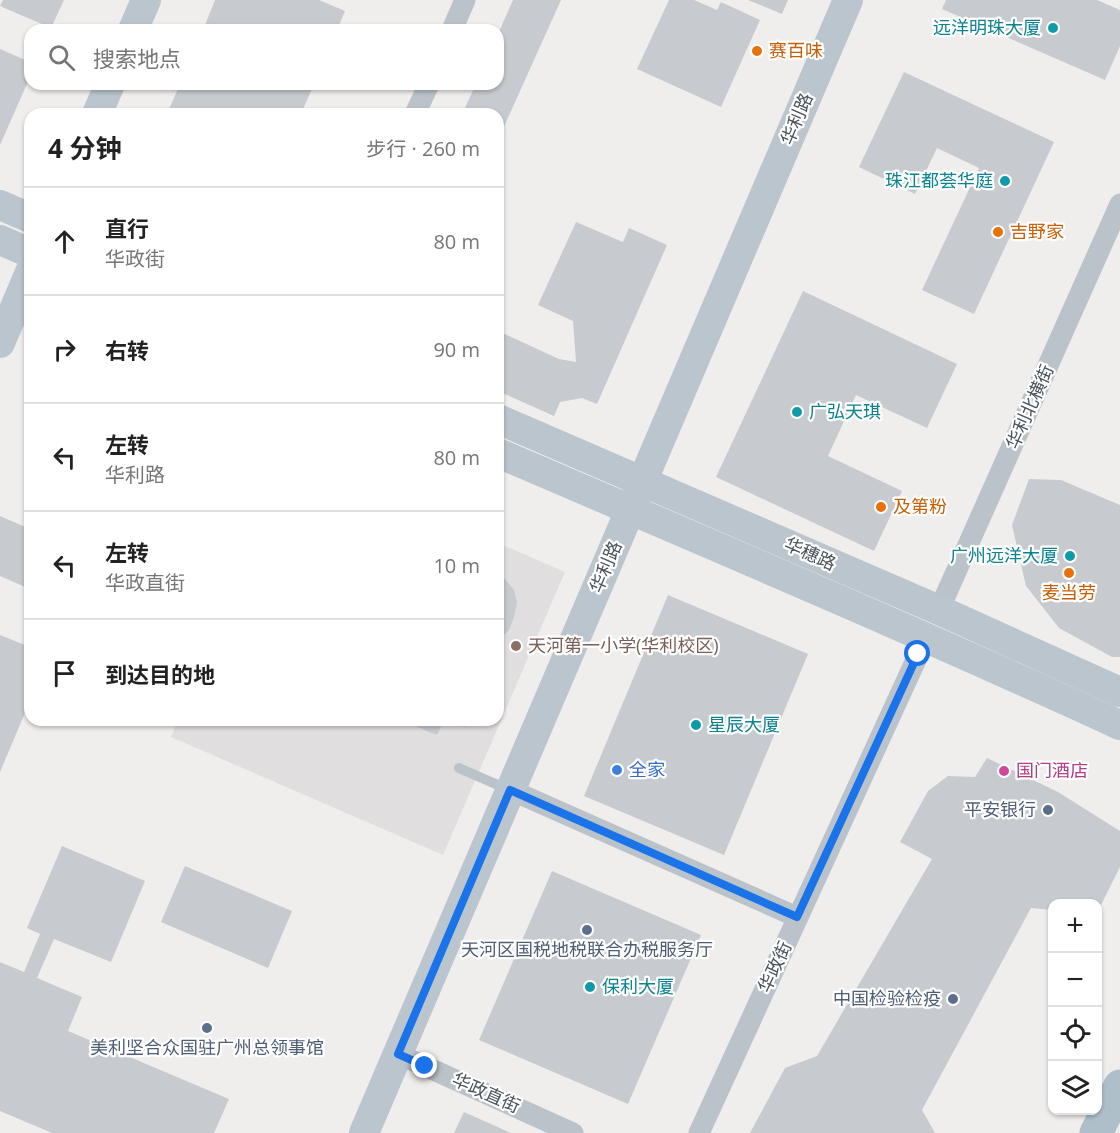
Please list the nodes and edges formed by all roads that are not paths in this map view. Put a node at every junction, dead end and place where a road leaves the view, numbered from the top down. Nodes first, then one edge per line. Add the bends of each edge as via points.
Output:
1 (146, 0) edge
2 (465, 0) edge
3 (848, 0) edge
4 (136, 24) edge
5 (455, 24) edge
6 (107, 90) edge
7 (426, 90) edge
8 (100, 108) edge
9 (419, 108) edge
10 (1120, 204) edge
11 (0, 206) edge
12 (24, 216) edge
13 (0, 240) edge
14 (24, 250) edge
15 (24, 286) edge
16 (0, 343) edge
17 (504, 422) edge
18 (504, 456) edge
19 (643, 481) junction
20 (630, 510) junction
21 (939, 610) junction
22 (926, 638) junction
23 (1120, 693) edge
24 (1120, 725) edge
25 (459, 768) dead end
26 (510, 790) junction
27 (797, 917) junction
28 (398, 1054) junction
29 (1120, 1086) edge
30 (364, 1133) edge
31 (573, 1133) edge
32 (699, 1133) edge
33 (1096, 1133) edge

1 - 4 street
2 - 5 street
3 - 19 street, 华利路
6 - 8 street
7 - 9 street
10 - 21 street, 华利北横街
11 - 12 street
13 - 14 street
15 - 16 street
17 - 19 street, 华穗路
18 - 20 street, 华穗路
19 - 20 street, 华利路
19 - 21 street, 华穗路
20 - 22 street, 华穗路
20 - 26 street, 华利路
21 - 23 street, 华穗路
22 - 24 street, 华穗路
22 - 27 street, 华政街
25 - 26 lane
26 - 27 street
26 - 28 street, 华利路
27 - 32 street, 华政街
28 - 30 street, 华利路
28 - 31 street, 华政直街
29 - 33 main road

